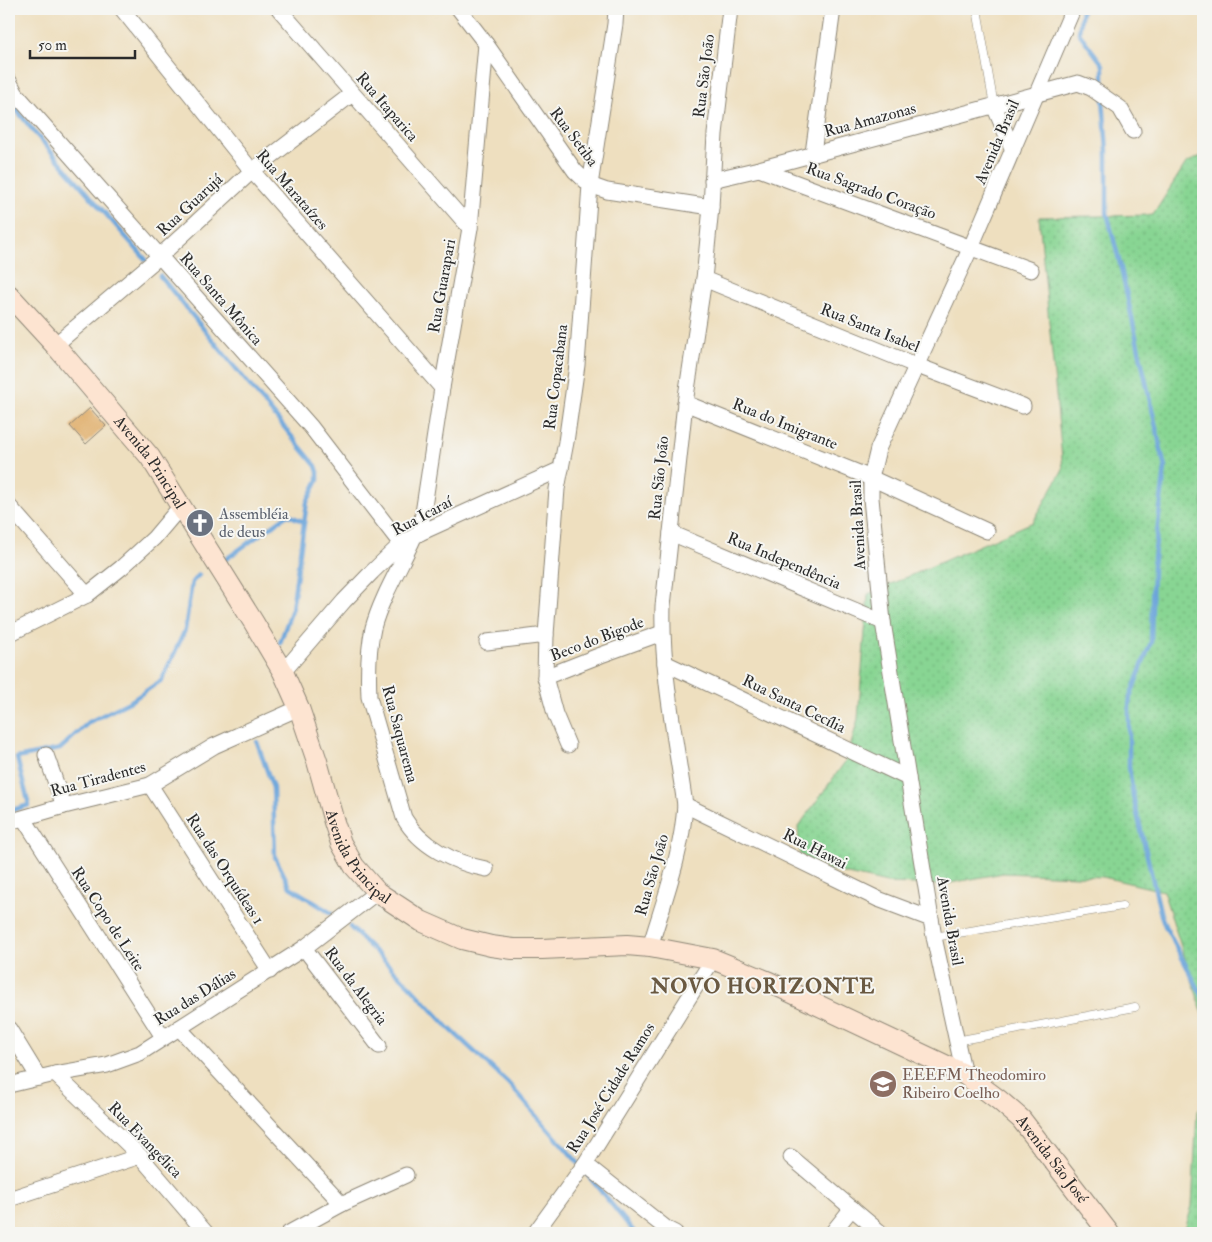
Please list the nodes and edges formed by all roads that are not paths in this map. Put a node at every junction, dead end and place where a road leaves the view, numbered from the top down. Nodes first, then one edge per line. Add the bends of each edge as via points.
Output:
1 (122, 9) edge
2 (279, 9) edge
3 (459, 9) edge
4 (616, 9) edge
5 (730, 9) edge
6 (833, 9) edge
7 (977, 9) edge
8 (1073, 9) edge
9 (486, 44) junction
10 (9, 82) edge
11 (352, 94) junction
12 (1036, 94) junction
13 (994, 106) junction
14 (1133, 131) dead end
15 (1013, 150) junction
16 (813, 153) junction
17 (759, 169) junction
18 (252, 171) junction
19 (712, 180) junction
20 (590, 185) junction
21 (711, 207) junction
22 (470, 228) junction
23 (971, 247) junction
24 (160, 256) junction
25 (1031, 270) dead end
26 (704, 279) junction
27 (9, 294) edge
28 (55, 345) junction
29 (915, 366) junction
30 (442, 388) junction
31 (685, 403) junction
32 (1023, 406) dead end
33 (561, 469) junction
34 (871, 478) junction
35 (9, 506) edge
36 (181, 506) junction
37 (987, 531) dead end
38 (671, 532) junction
39 (412, 538) junction
40 (87, 595) junction
41 (883, 622) junction
42 (662, 633) junction
43 (9, 634) edge
44 (546, 635) junction
45 (487, 642) dead end
46 (665, 663) junction
47 (283, 672) junction
48 (545, 677) junction
49 (299, 708) junction
50 (568, 745) dead end
51 (46, 755) dead end
52 (908, 778) junction
53 (150, 785) junction
54 (685, 805) junction
55 (64, 806) junction
56 (16, 821) edge
57 (486, 869) dead end
58 (377, 892) junction
59 (1122, 906) dead end
60 (931, 919) junction
61 (934, 937) junction
62 (650, 947) junction
63 (304, 948) junction
64 (713, 959) junction
65 (270, 971) junction
66 (1135, 1007) dead end
67 (179, 1028) junction
68 (9, 1029) edge
69 (163, 1037) junction
70 (956, 1041) junction
71 (379, 1046) dead end
72 (55, 1074) junction
73 (964, 1074) junction
74 (39, 1078) junction
75 (9, 1085) edge
76 (140, 1156) junction
77 (792, 1157) dead end
78 (585, 1164) junction
79 (406, 1176) dead end
80 (9, 1199) edge
81 (342, 1204) junction
82 (852, 1208) junction
83 (206, 1233) edge
84 (289, 1233) edge
85 (535, 1233) edge
86 (675, 1233) edge
87 (832, 1233) edge
88 (881, 1233) edge
89 (1109, 1233) edge

1 - 18 street, Rua Marataízes
2 - 11 street, Rua Itaparica
3 - 9 street, Rua Setiba
4 - 20 street, Rua Copacabana
5 - 19 street, Rua São João
6 - 16 street
7 - 13 lane
8 - 12 street, Avenida Brasil
9 - 20 street, Rua Setiba via 575,171
9 - 22 street, Rua Guarapari
10 - 24 street, Rua Santa Mônica via 16,94
11 - 18 street, Rua Guarujá
11 - 22 street, Rua Itaparica
12 - 13 street, Rua Amazonas
12 - 14 street, Rua Amazonas via 1078,83 1120,108
12 - 15 street, Avenida Brasil
13 - 15 street
13 - 16 street, Rua Amazonas
15 - 23 street, Avenida Brasil
16 - 17 street, Rua Amazonas
17 - 19 street, Rua Amazonas
17 - 23 street, Rua Sagrado Coração
18 - 24 street, Rua Guarujá
18 - 30 street, Rua Marataízes
19 - 21 street, Rua São João
20 - 21 street, Rua Setiba via 607,191
20 - 33 street, Rua Copacabana via 577,366
21 - 26 street, Rua São João
22 - 30 street, Rua Guarapari
23 - 25 street, Rua Sagrado Coração
23 - 29 street, Avenida Brasil
24 - 28 street, Rua Guarujá
24 - 39 street, Rua Santa Mônica
26 - 29 street, Rua Santa Isabel
26 - 31 street, Rua São João
27 - 28 street, Avenida Principal
28 - 36 street, Avenida Principal via 150,457
29 - 32 street, Rua Santa Isabel
29 - 34 street, Avenida Brasil via 878,449
30 - 39 street, Rua Guarapari
31 - 34 street, Rua do Imigrante
31 - 38 street, Rua São João
33 - 39 street, Rua Icaraí
33 - 44 street, Rua Copacabana
34 - 37 street, Rua do Imigrante
34 - 41 street, Avenida Brasil
35 - 40 street
36 - 40 street via 154,538
36 - 47 street, Avenida Principal
38 - 41 street, Rua Independência
38 - 42 street, Rua São João
39 - 47 street, Rua Icaraí via 344,601
39 - 57 street, Rua Saquarema via 373,629 369,697 404,818 411,830 421,840 456,860
40 - 43 street
41 - 52 street, Avenida Brasil
42 - 46 street, Rua São João
42 - 48 street, Beco do Bigode
44 - 45 street
44 - 48 street, Rua Copacabana
46 - 52 street, Rua Santa Cecília
46 - 54 street, Rua São João
47 - 49 street, Avenida Principal
48 - 50 street, Rua Copacabana
49 - 53 street, Rua Tiradentes via 214,746
49 - 58 street, Avenida Principal via 341,843 354,866
51 - 55 street
52 - 60 street, Avenida Brasil
53 - 55 street, Rua Tiradentes
53 - 65 street, Rua das Orquídeas 1
54 - 60 street, Rua Hawai via 870,896
54 - 62 street, Rua São João via 680,850
55 - 56 street, Rua Tiradentes
56 - 69 street, Rua Copo de Leite
58 - 62 street, Avenida Principal via 421,921 462,939 491,946 532,949
58 - 63 street, Rua das Dálias
59 - 61 lane
60 - 61 street, Avenida Brasil
61 - 70 street, Avenida Brasil
62 - 64 street, Avenida Principal
63 - 65 street, Rua das Dálias
63 - 71 street, Rua da Alegria
64 - 73 street, Avenida Principal
64 - 78 street, Rua José Cidade Ramos
65 - 67 street, Rua das Dálias
66 - 70 lane
67 - 69 street, Rua das Dálias
67 - 81 street
68 - 74 street
69 - 72 street, Rua das Dálias via 123,1060
70 - 73 street, Avenida Brasil
72 - 74 street, Rua das Dálias
72 - 76 street, Rua Evangélica
73 - 89 street, Avenida São José via 1021,1118
74 - 75 street, Rua das Dálias
76 - 80 street
76 - 83 street, Rua Evangélica
77 - 82 street
78 - 85 street, Rua José Cidade Ramos
78 - 86 street
79 - 81 street
81 - 84 street
82 - 87 street
82 - 88 street

